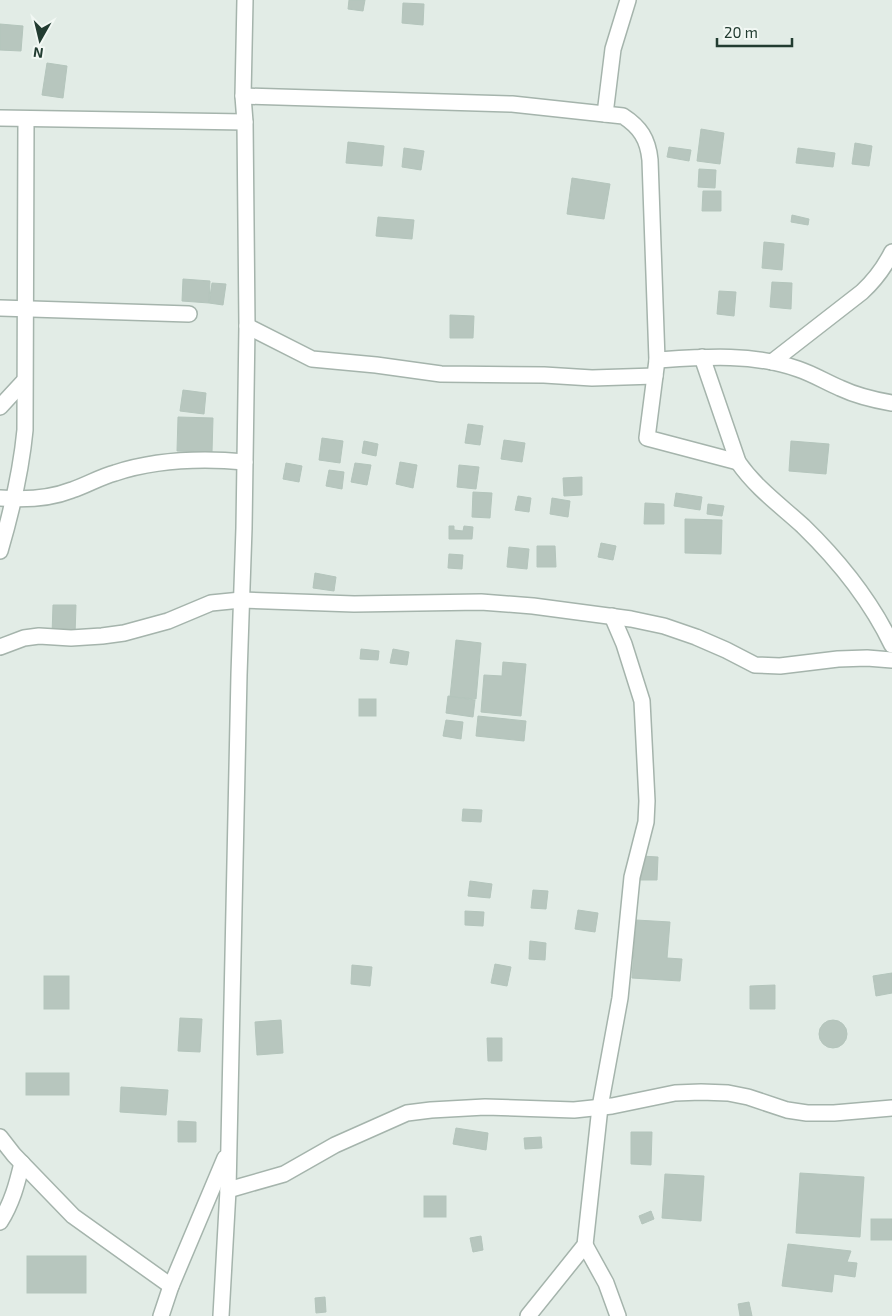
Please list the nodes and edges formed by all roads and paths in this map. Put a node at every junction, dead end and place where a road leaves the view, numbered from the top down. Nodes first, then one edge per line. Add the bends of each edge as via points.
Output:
1 (245, 0) edge
2 (628, 0) edge
3 (244, 96) junction
4 (605, 114) junction
5 (0, 118) edge
6 (26, 119) junction
7 (245, 122) junction
8 (892, 252) edge
9 (0, 308) edge
10 (26, 308) junction
11 (189, 314) dead end
12 (247, 326) junction
13 (702, 357) junction
14 (657, 360) junction
15 (772, 362) junction
16 (655, 376) junction
17 (24, 381) junction
18 (892, 403) edge
19 (0, 407) edge
20 (245, 462) junction
21 (738, 462) junction
22 (8, 498) edge
23 (0, 551) edge
24 (241, 600) junction
25 (612, 616) junction
26 (892, 645) edge
27 (0, 647) edge
28 (892, 660) edge
29 (600, 1107) junction
30 (892, 1108) edge
31 (0, 1136) edge
32 (228, 1150) junction
33 (22, 1163) junction
34 (228, 1190) junction
35 (0, 1222) edge
36 (585, 1246) junction
37 (171, 1286) junction
38 (161, 1316) edge
39 (221, 1316) edge
40 (528, 1316) edge
41 (618, 1316) edge

1 - 3 street
2 - 4 street via 613,49
3 - 4 street via 512,104
3 - 7 street
4 - 14 street via 623,116 632,122 646,138 649,149
5 - 6 street
6 - 7 street
6 - 10 street
7 - 12 street
8 - 15 street via 875,279 862,292
9 - 10 street
10 - 11 street
10 - 17 street
12 - 16 street via 312,359 440,374 592,378
12 - 20 street
13 - 14 street
13 - 15 street
13 - 21 street
14 - 16 street
15 - 18 street via 797,368 858,395
16 - 21 street via 648,438
17 - 19 street
17 - 22 street via 25,430 21,466
20 - 22 street via 209,459 164,462 114,473 53,496
20 - 24 street
21 - 26 street via 748,477 820,542 848,574 868,601
22 - 23 street
24 - 25 street via 354,604 481,602
24 - 27 street via 211,603 168,621 124,633 71,638 39,636
24 - 32 street
25 - 28 street via 680,632 755,665 780,666 848,659
25 - 29 street via 642,701 647,801 646,822 632,877 620,998
29 - 30 street via 675,1093 701,1092 734,1095 807,1113
29 - 34 street via 574,1110 485,1107 407,1113 284,1174
29 - 36 street
31 - 33 street
32 - 34 street
32 - 37 street
33 - 35 street via 17,1185
33 - 37 street via 73,1216
34 - 39 street
36 - 40 street
36 - 41 street via 606,1283
37 - 38 street

